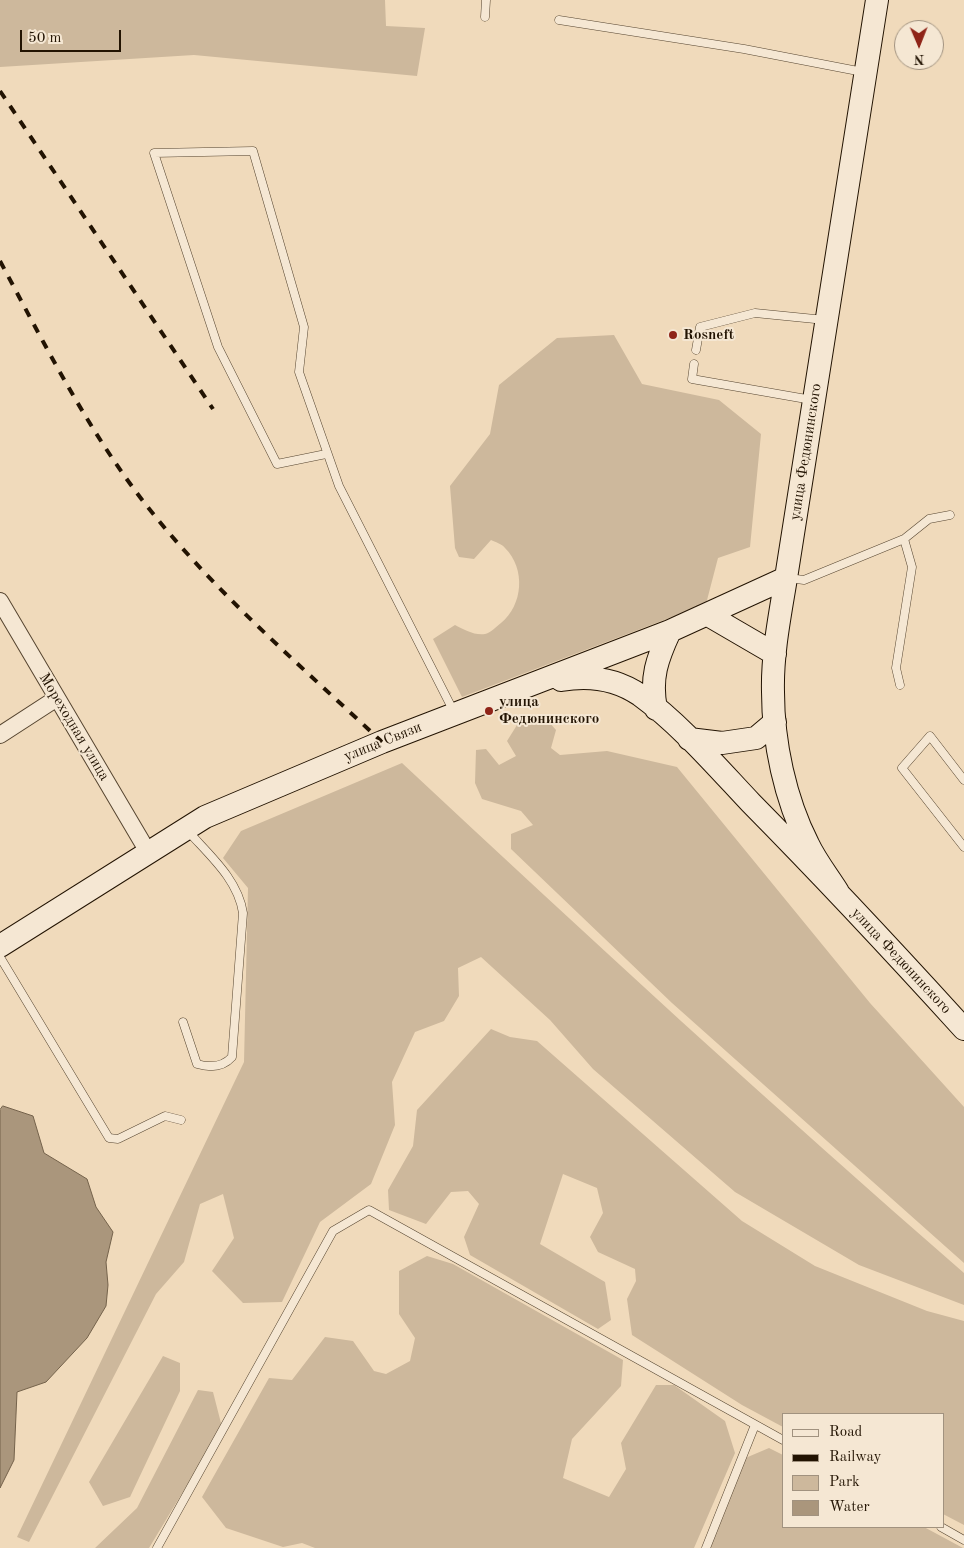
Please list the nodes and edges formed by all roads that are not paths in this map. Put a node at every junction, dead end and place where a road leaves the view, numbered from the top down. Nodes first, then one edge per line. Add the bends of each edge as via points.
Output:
1 (486, 0) edge
2 (877, 0) edge
3 (485, 17) dead end
4 (559, 20) dead end
5 (865, 73) junction
6 (827, 320) junction
7 (696, 350) dead end
8 (694, 364) dead end
9 (815, 400) junction
10 (326, 454) junction
11 (950, 515) dead end
12 (904, 539) junction
13 (786, 578) junction
14 (0, 601) edge
15 (708, 615) junction
16 (670, 631) junction
17 (775, 654) junction
18 (900, 685) dead end
19 (525, 686) junction
20 (56, 698) junction
21 (656, 709) junction
22 (455, 713) junction
23 (775, 722) junction
24 (0, 735) edge
25 (689, 739) junction
26 (964, 780) edge
27 (186, 828) junction
28 (964, 846) edge
29 (148, 852) junction
30 (838, 892) junction
31 (0, 946) edge
32 (0, 956) edge
33 (183, 1022) dead end
34 (964, 1029) edge
35 (181, 1120) dead end
36 (755, 1425) junction
37 (782, 1439) edge
38 (943, 1528) edge
39 (964, 1540) edge
40 (157, 1548) edge
41 (706, 1548) edge

1 - 3 lane
2 - 5 main road, улица Федюнинского
4 - 5 lane via 744,49
5 - 6 main road, улица Федюнинского
6 - 7 lane via 756,313 700,327
6 - 9 main road, улица Федюнинского
8 - 9 lane via 692,379
9 - 13 main road, улица Федюнинского
10 - 10 lane via 277,464 218,347 154,153 253,151 304,327 299,372
10 - 22 lane via 339,486
11 - 12 lane via 929,519
12 - 13 lane via 804,580
12 - 18 lane via 912,567 896,668
13 - 15 main road, улица Связи
13 - 17 main road, улица Федюнинского
14 - 20 street, Мореходная улица
15 - 16 main road, улица Связи
15 - 17 main road
16 - 19 main road, улица Связи
16 - 21 main road via 654,674 652,690
17 - 23 main road, улица Федюнинского
19 - 21 main road, улица Федюнинского via 598,677 640,695
19 - 22 main road, улица Связи
20 - 24 street
20 - 29 street, Мореходная улица
21 - 25 main road, улица Федюнинского
22 - 27 main road, улица Связи via 270,788
23 - 25 main road via 756,738 722,743
23 - 30 main road, улица Федюнинского via 781,763 794,810 808,844
25 - 30 main road, улица Федюнинского
26 - 28 lane via 930,736 902,768
27 - 29 main road, улица Связи
27 - 33 lane via 235,885 241,898 243,913 232,1057 226,1064 208,1067 198,1064
29 - 31 main road, улица Связи
30 - 34 main road, улица Федюнинского
32 - 35 lane via 109,1138 118,1139 166,1116
36 - 37 lane
36 - 40 lane via 369,1210 333,1231
36 - 41 lane
38 - 39 lane

